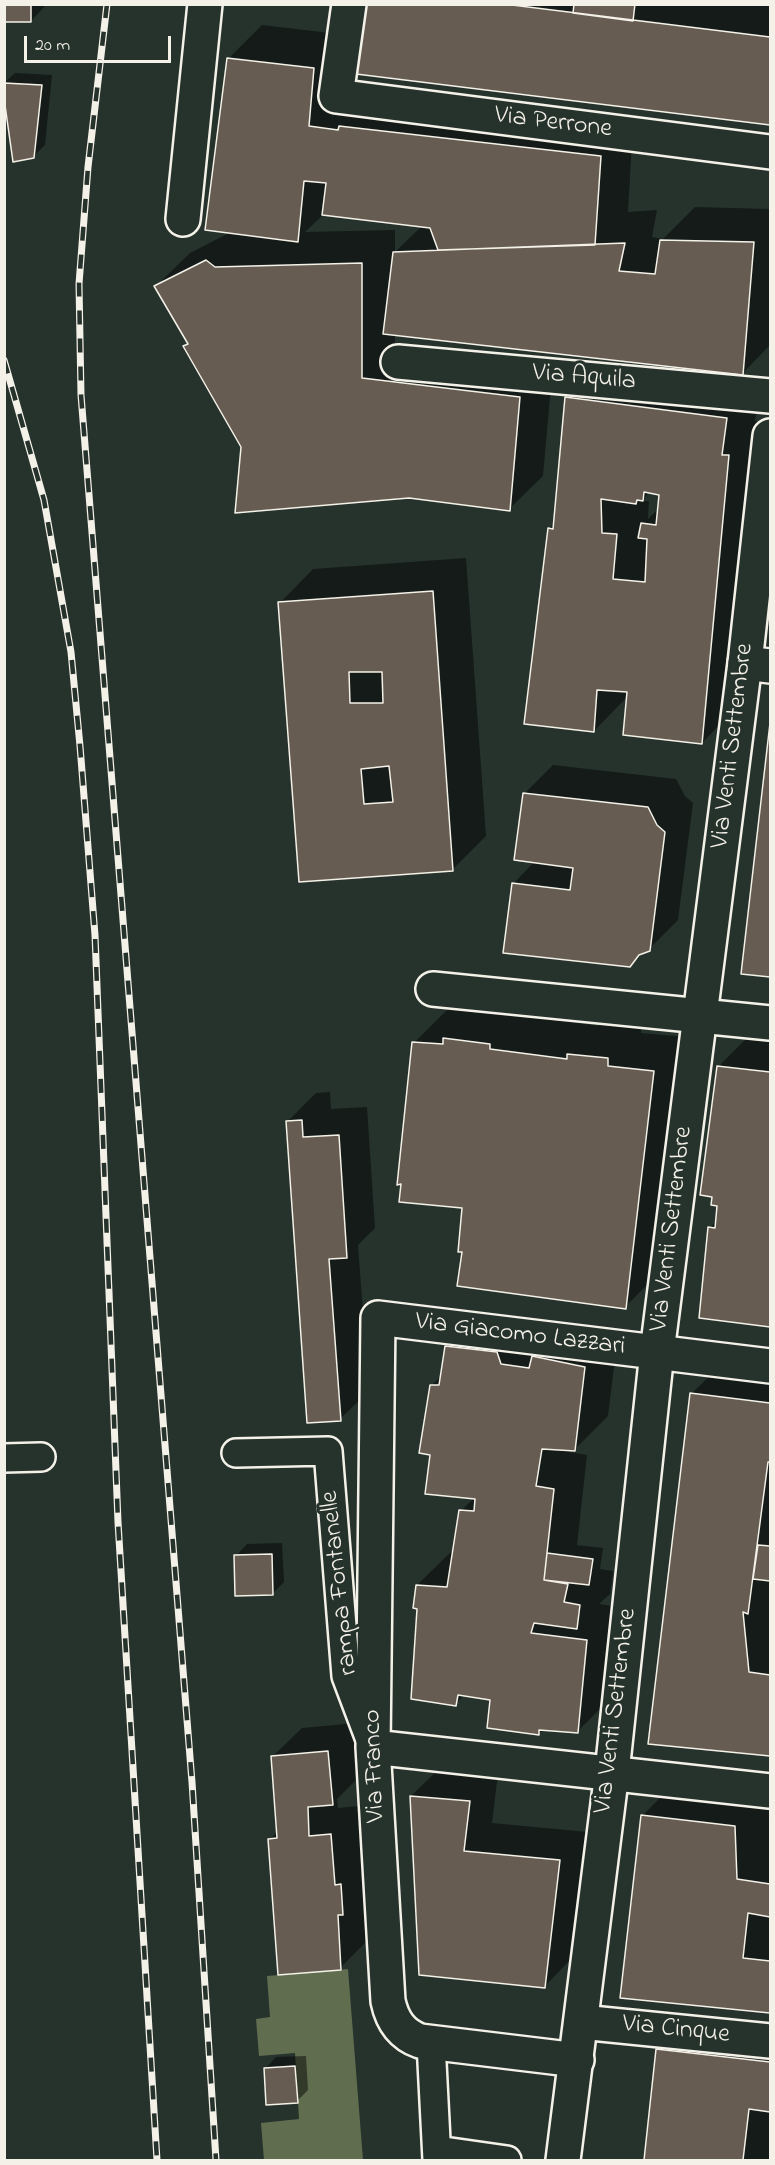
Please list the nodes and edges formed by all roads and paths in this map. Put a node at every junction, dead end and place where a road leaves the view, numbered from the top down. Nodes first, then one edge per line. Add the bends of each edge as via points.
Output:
1 (206, 4) edge
2 (349, 4) edge
3 (771, 152) edge
4 (183, 219) dead end
5 (398, 362) dead end
6 (771, 396) edge
7 (771, 436) edge
8 (758, 664) edge
9 (433, 989) dead end
10 (699, 1015) junction
11 (771, 1023) edge
12 (378, 1318) joint
13 (657, 1352) junction
14 (771, 1366) edge
15 (236, 1453) dead end
16 (41, 1457) dead end
17 (4, 1458) edge
18 (373, 1747) junction
19 (612, 1772) junction
20 (771, 1791) edge
21 (581, 2022) junction
22 (771, 2041) edge
23 (431, 2043) junction
24 (577, 2060) junction
25 (437, 2155) edge
26 (507, 2160) edge
27 (563, 2160) edge

1 - 4 street
2 - 3 street, Via Perrone via 336,96
5 - 6 street, Via Aquila
7 - 8 street, Via Venti Settembre
8 - 10 street, Via Venti Settembre
9 - 10 street
10 - 11 street
10 - 13 street, Via Venti Settembre
12 - 13 street, Via Giacomo Lazzari
12 - 18 street, Via Franco
13 - 14 street, Via Giacomo Lazzari
13 - 19 street, Via Venti Settembre
15 - 18 lane, rampa Fontanelle via 328,1450 346,1676
16 - 17 lane
18 - 19 street
18 - 23 street, Via Franco via 388,2001 399,2028 409,2037
19 - 20 street
19 - 21 street, Via Venti Settembre
21 - 22 street, Via Cinque
21 - 24 street, Via Venti Settembre
23 - 24 street, Via Franco
23 - 25 lane
24 - 27 street
25 - 26 lane

